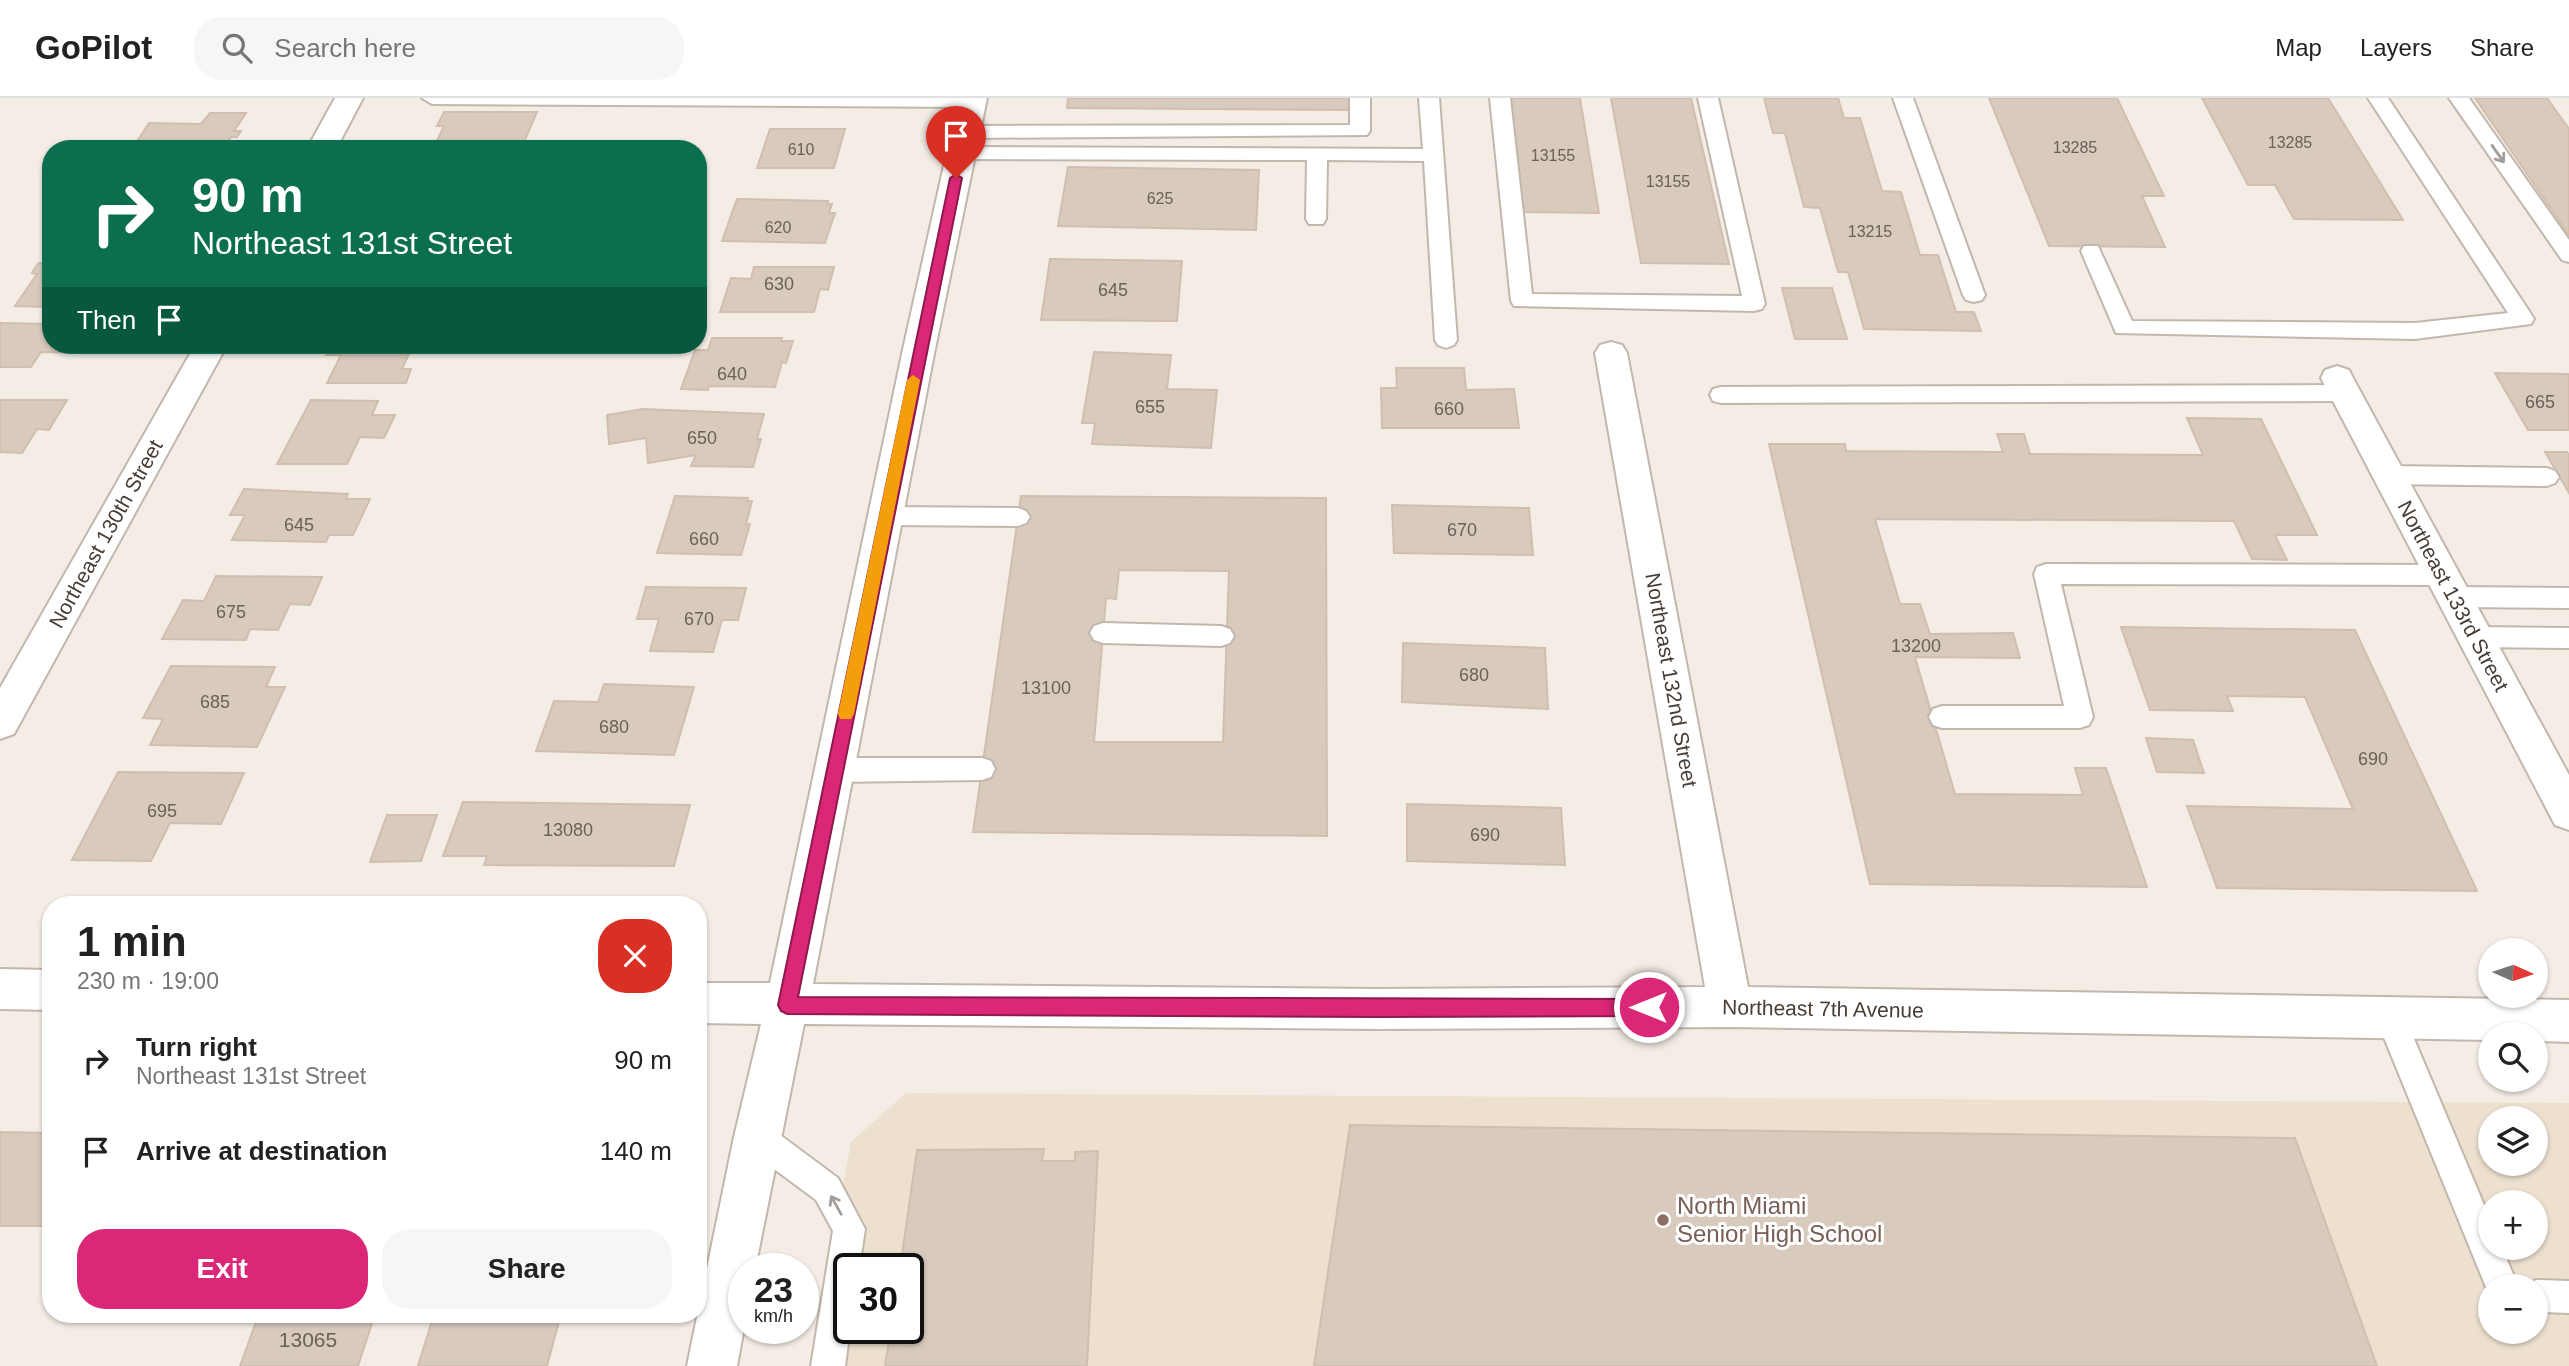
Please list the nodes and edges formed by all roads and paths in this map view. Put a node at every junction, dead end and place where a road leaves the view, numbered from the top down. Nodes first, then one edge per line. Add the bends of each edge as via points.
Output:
1 (349, 98) edge
2 (432, 98) edge
3 (1360, 98) edge
4 (1429, 98) edge
5 (1500, 98) edge
6 (1707, 98) edge
7 (1903, 98) edge
8 (2378, 98) edge
9 (2459, 98) edge
10 (968, 121) edge
11 (326, 140) edge
12 (1317, 154) junction
13 (1433, 155) junction
14 (1316, 219) dead end
15 (2091, 251) dead end
16 (2569, 255) edge
17 (1974, 295) dead end
18 (1446, 340) dead end
19 (1611, 353) dead end
20 (206, 354) edge
21 (2341, 386) joint
22 (1721, 395) dead end
23 (2389, 475) junction
24 (2547, 477) dead end
25 (886, 516) junction
26 (1018, 517) dead end
27 (2448, 586) junction
28 (2569, 598) edge
29 (1103, 633) dead end
30 (1221, 636) dead end
31 (2475, 637) junction
32 (2569, 638) edge
33 (1942, 717) dead end
34 (0, 723) edge
35 (982, 769) dead end
36 (835, 770) junction
37 (2569, 813) edge
38 (0, 989) edge
39 (42, 990) edge
40 (707, 1003) edge
41 (787, 1005) junction
42 (1730, 1007) junction
43 (2391, 1018) junction
44 (2569, 1021) edge
45 (757, 1137) junction
46 (2497, 1274) edge
47 (2548, 1296) edge
48 (2569, 1297) edge
49 (712, 1366) edge
50 (828, 1366) edge

1 - 11 street
2 - 10 lane
3 - 10 lane via 1360,131
4 - 13 lane
5 - 6 lane via 1522,301 1754,304
7 - 17 lane
8 - 15 lane via 2523,319 2415,331 2124,328
9 -> 16 lane
10 - 12 lane
10 - 25 street
12 - 13 lane
12 - 14 lane
13 - 18 lane
19 - 42 street, Northeast 132nd Street
20 - 34 street, Northeast 130th Street
21 - 22 lane
21 - 23 street, Northeast 133rd Street
23 - 24 lane
23 - 27 street, Northeast 133rd Street
25 - 26 lane
25 - 36 street
27 - 28 lane
27 - 31 street, Northeast 133rd Street
27 - 33 lane via 2046,574 2080,717
29 - 30 lane
31 - 32 lane
31 - 37 street, Northeast 133rd Street
35 - 36 lane
36 - 41 street
38 - 39 street
40 - 41 street, Northeast 7th Avenue
41 - 42 street, Northeast 7th Avenue
41 - 45 street
42 - 43 street, Northeast 7th Avenue
43 - 44 street, Northeast 7th Avenue
43 - 46 lane
45 - 49 street
50 -> 45 lane via 849,1230 827,1189
47 - 48 lane

